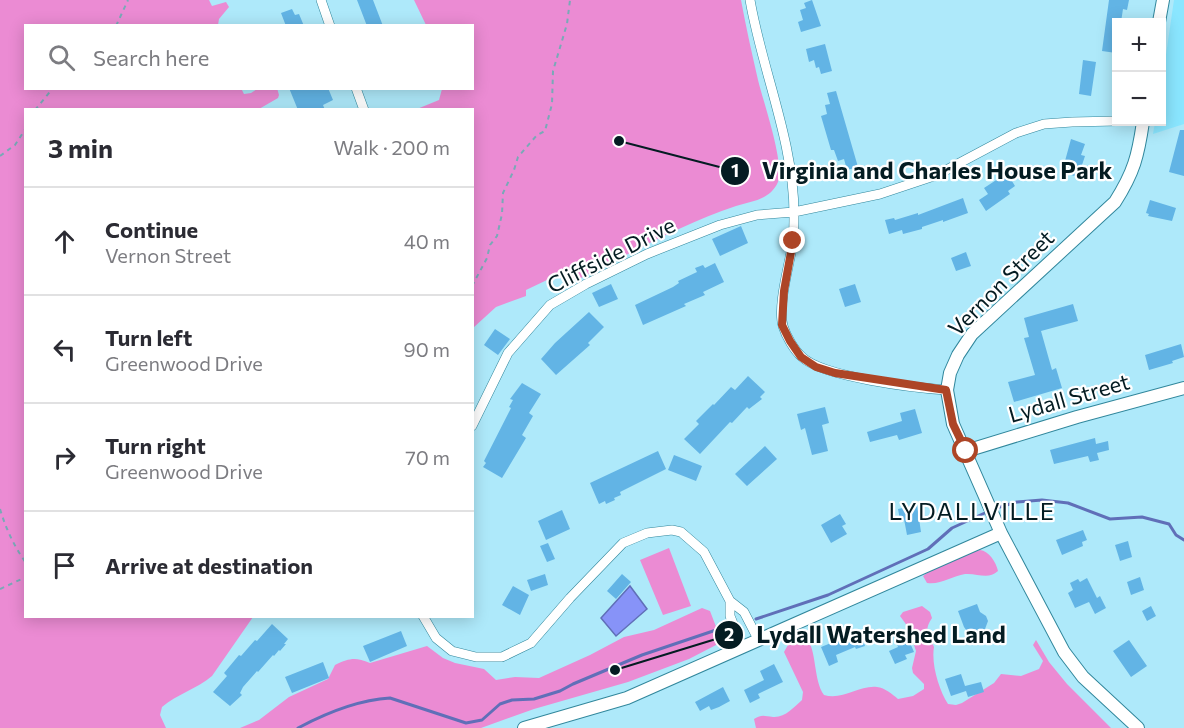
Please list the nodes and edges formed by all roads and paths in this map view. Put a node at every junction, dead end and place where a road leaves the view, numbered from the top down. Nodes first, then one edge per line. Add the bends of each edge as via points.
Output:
1 (128, 0) edge
2 (321, 0) edge
3 (570, 0) edge
4 (750, 0) edge
5 (1163, 0) edge
6 (1160, 18) edge
7 (117, 24) edge
8 (329, 24) edge
9 (51, 90) edge
10 (357, 90) edge
11 (37, 108) edge
12 (363, 108) edge
13 (1112, 122) edge
14 (1142, 126) edge
15 (24, 131) edge
16 (0, 156) edge
17 (794, 212) junction
18 (474, 282) edge
19 (1184, 388) edge
20 (946, 390) junction
21 (474, 422) edge
22 (966, 451) junction
23 (0, 509) edge
24 (1001, 533) junction
25 (24, 560) edge
26 (24, 578) edge
27 (0, 589) edge
28 (730, 601) junction
29 (424, 618) edge
30 (758, 639) junction
31 (742, 646) junction
32 (524, 728) edge
33 (1138, 728) edge

1 - 7 path
2 - 8 street
3 - 18 path via 553,71 552,104 545,131 518,157 503,193 497,236
4 - 17 street via 787,158
5 - 6 street
9 - 11 path
10 - 12 street
13 - 17 street, Cliffside Drive via 1044,124 1016,133 936,176 880,194
14 - 20 street, Vernon Street via 1137,159 1115,202 972,334 958,355
15 - 16 path via 15,145
17 - 20 street via 782,325 801,357 835,373
17 - 21 street, Cliffside Drive via 758,215 720,225 647,254 550,305 508,353
19 - 22 street, Lydall Street
20 - 22 street, Vernon Street via 953,424
22 - 24 street, Vernon Street
23 - 25 path
24 - 30 street
24 - 33 street, Vernon Street via 1064,652 1083,677
26 - 27 path
28 - 29 street via 704,552 681,532 672,530 647,533 623,543 531,643 502,657 476,657 452,651 436,638
28 - 30 street via 744,612
28 - 31 street via 730,616
30 - 31 street
31 - 32 street via 627,698

